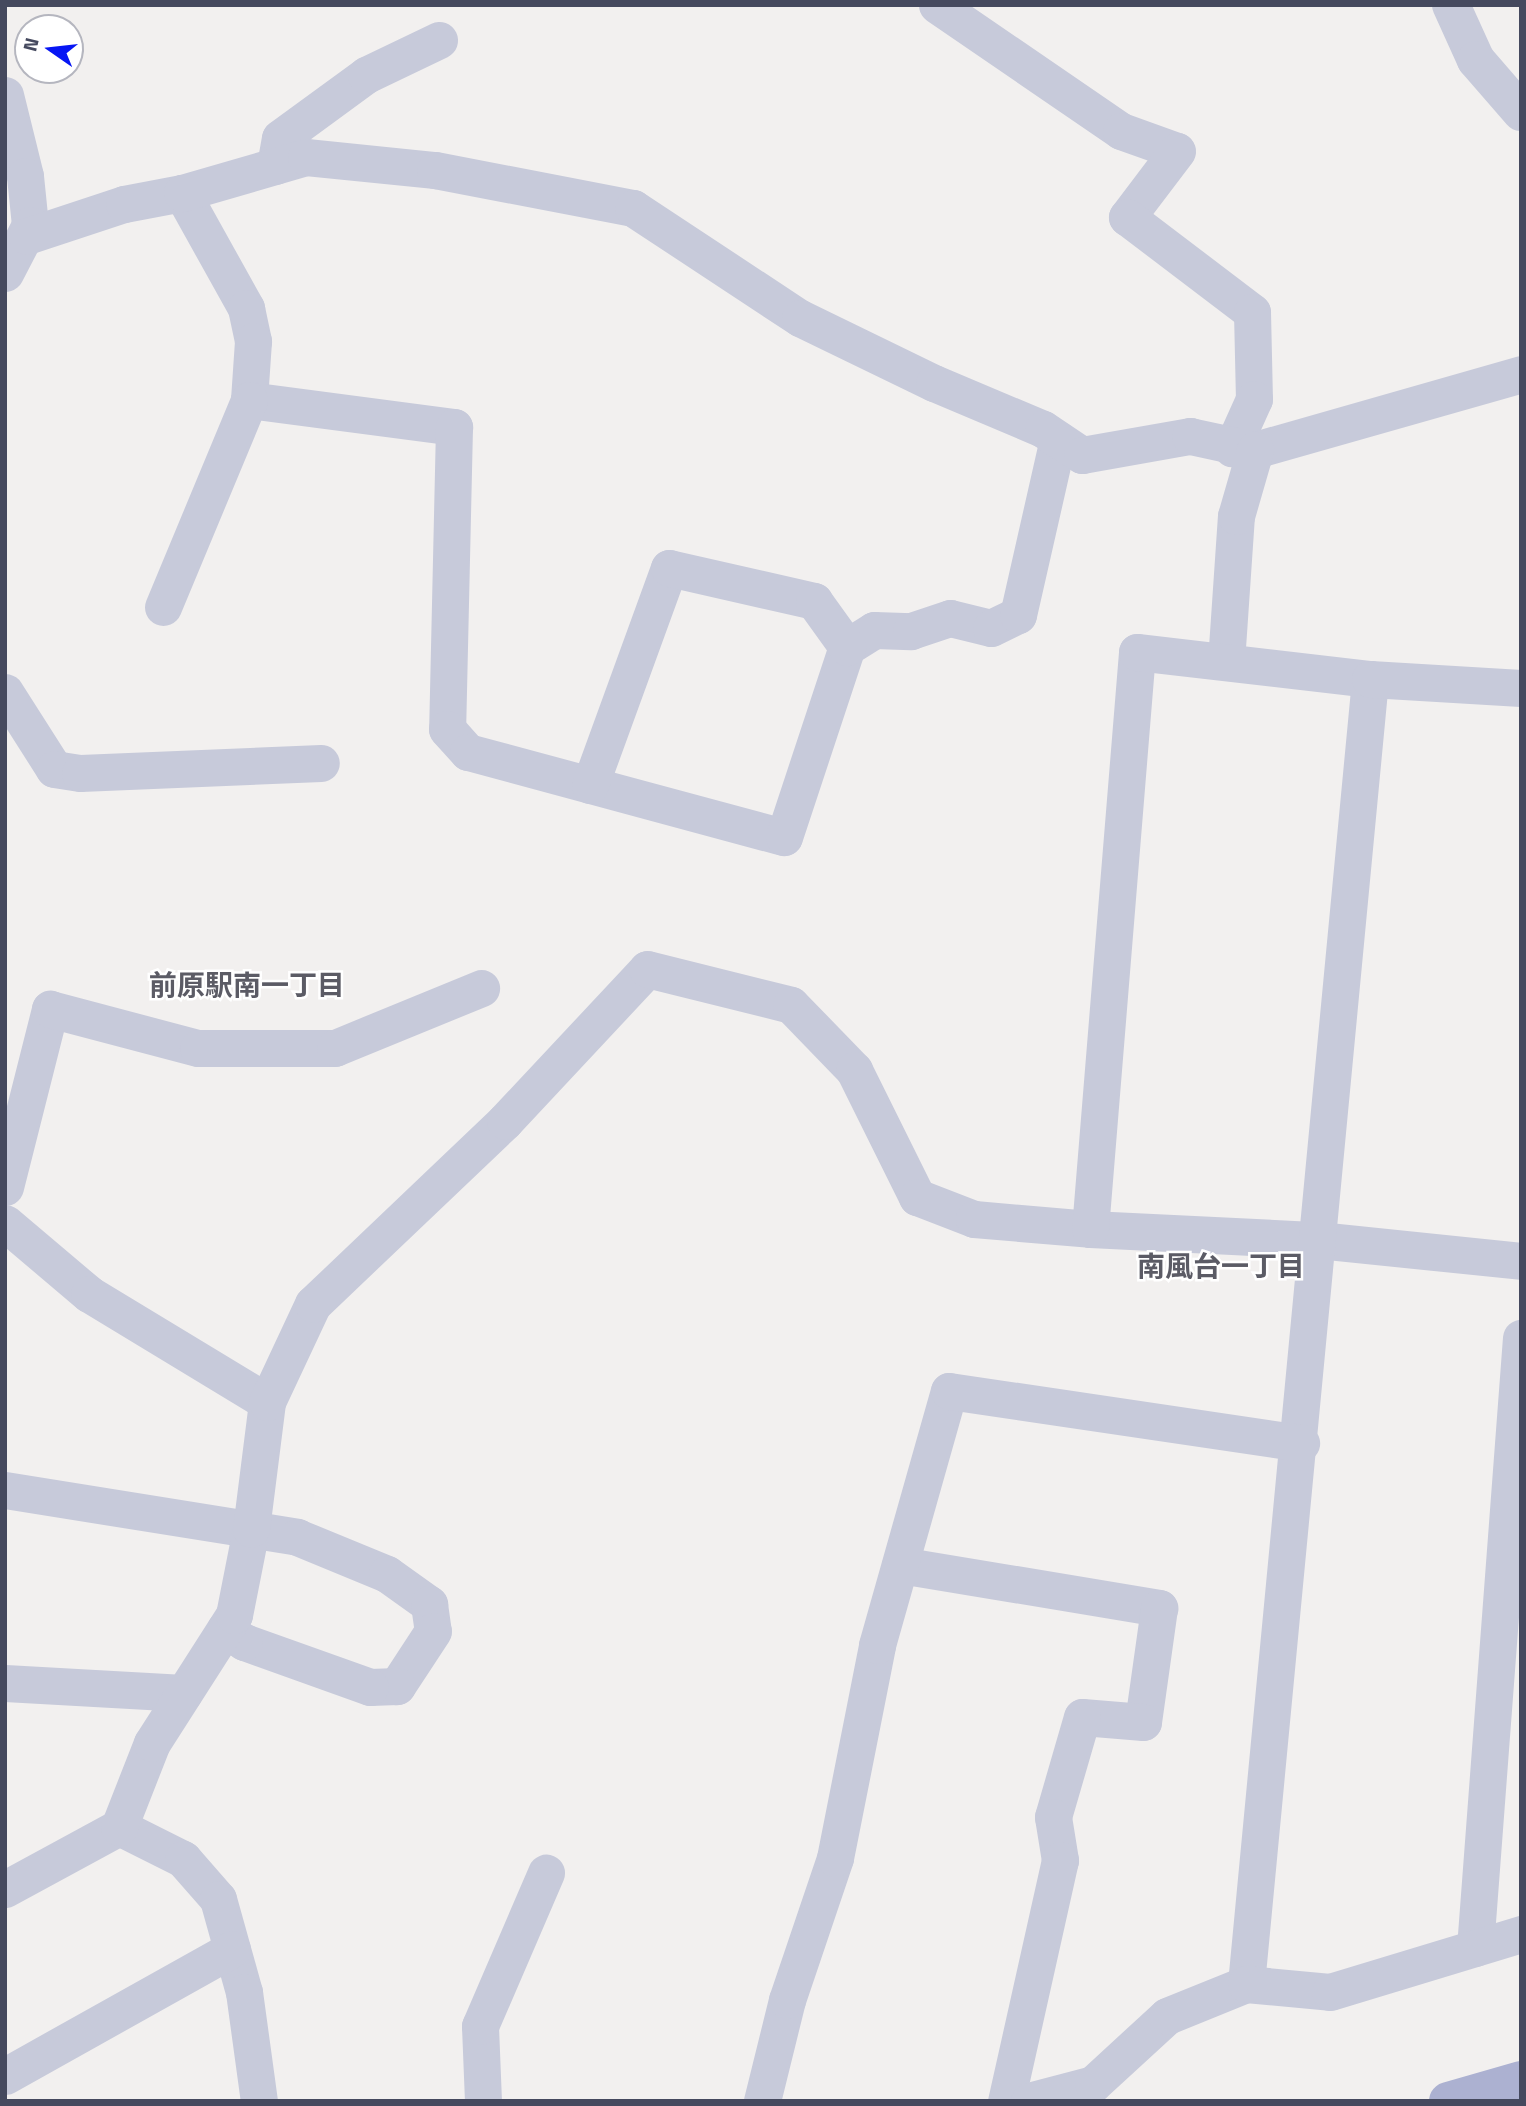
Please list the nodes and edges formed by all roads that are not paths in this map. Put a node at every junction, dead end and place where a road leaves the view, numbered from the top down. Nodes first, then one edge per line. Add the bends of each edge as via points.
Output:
1 (937, 5) edge
2 (1451, 5) edge
3 (439, 40) dead end
4 (5, 95) edge
5 (1521, 112) edge
6 (275, 166) junction
7 (182, 193) junction
8 (27, 236) junction
9 (5, 273) edge
10 (1521, 374) edge
11 (249, 400) junction
12 (1058, 439) junction
13 (1243, 449) junction
14 (163, 607) dead end
15 (847, 647) junction
16 (1226, 662) junction
17 (1370, 679) junction
18 (1521, 688) edge
19 (5, 692) edge
20 (321, 763) dead end
21 (590, 785) junction
22 (481, 988) dead end
23 (5, 1187) edge
24 (5, 1223) edge
25 (1090, 1229) junction
26 (1318, 1240) junction
27 (1521, 1261) edge
28 (1521, 1338) edge
29 (267, 1402) junction
30 (1301, 1443) junction
31 (5, 1490) edge
32 (251, 1528) junction
33 (900, 1565) junction
34 (225, 1629) junction
35 (5, 1683) edge
36 (184, 1693) junction
37 (119, 1827) junction
38 (546, 1873) dead end
39 (5, 1889) edge
40 (1521, 1934) edge
41 (1475, 1948) junction
42 (232, 1949) junction
43 (1246, 1984) junction
44 (5, 2076) edge
45 (1521, 2080) edge
46 (5, 2092) edge
47 (11, 2101) edge
48 (259, 2101) edge
49 (483, 2101) edge
50 (762, 2101) edge
51 (1006, 2101) edge
52 (1029, 2101) edge
53 (1448, 2101) edge

1 - 13 street via 1121,131 1177,151 1127,217 1252,312 1254,399
2 - 5 street via 1476,60
3 - 6 street via 366,75 279,138
4 - 8 street via 25,176
6 - 7 street
6 - 12 street via 306,157 435,170 633,208 800,318
7 - 8 street via 124,204
7 - 11 street via 246,308 253,341
8 - 9 street
10 - 13 street
11 - 14 street
11 - 21 street via 454,427 447,729 468,752
12 - 13 street via 1082,455 1190,436
12 - 15 street via 1018,615 991,628 950,618 911,631 874,630
13 - 16 street
15 - 21 street via 784,837
15 - 21 street via 814,601 668,568
16 - 17 street
16 - 25 street via 1137,652
17 - 18 street
17 - 26 street
19 - 20 street via 54,769 80,773
22 - 23 street via 335,1048 198,1048 50,1009
24 - 29 street via 89,1294
25 - 26 street
25 - 29 street via 974,1219 917,1197 854,1070 791,1005 647,969 505,1121 313,1304
26 - 27 street
26 - 30 street
28 - 41 street
29 - 32 street
30 - 33 street via 950,1391
30 - 43 street
31 - 32 street
32 - 34 street via 234,1615
32 - 34 street via 297,1537 387,1574 429,1604 433,1631 397,1686 370,1687 244,1642
33 - 50 street via 877,1645 835,1858 787,2000
33 - 51 street via 1159,1608 1143,1722 1082,1717 1053,1817 1059,1860
34 - 36 street
35 - 36 street
36 - 37 street via 152,1743
37 - 39 street
37 - 42 street via 183,1859 218,1899
38 - 49 street via 480,2026
40 - 41 street
41 - 43 street via 1330,1992
42 - 44 street
42 - 48 street via 244,1992
43 - 52 street via 1167,2016 1093,2084
45 - 53 main road
46 - 47 street

